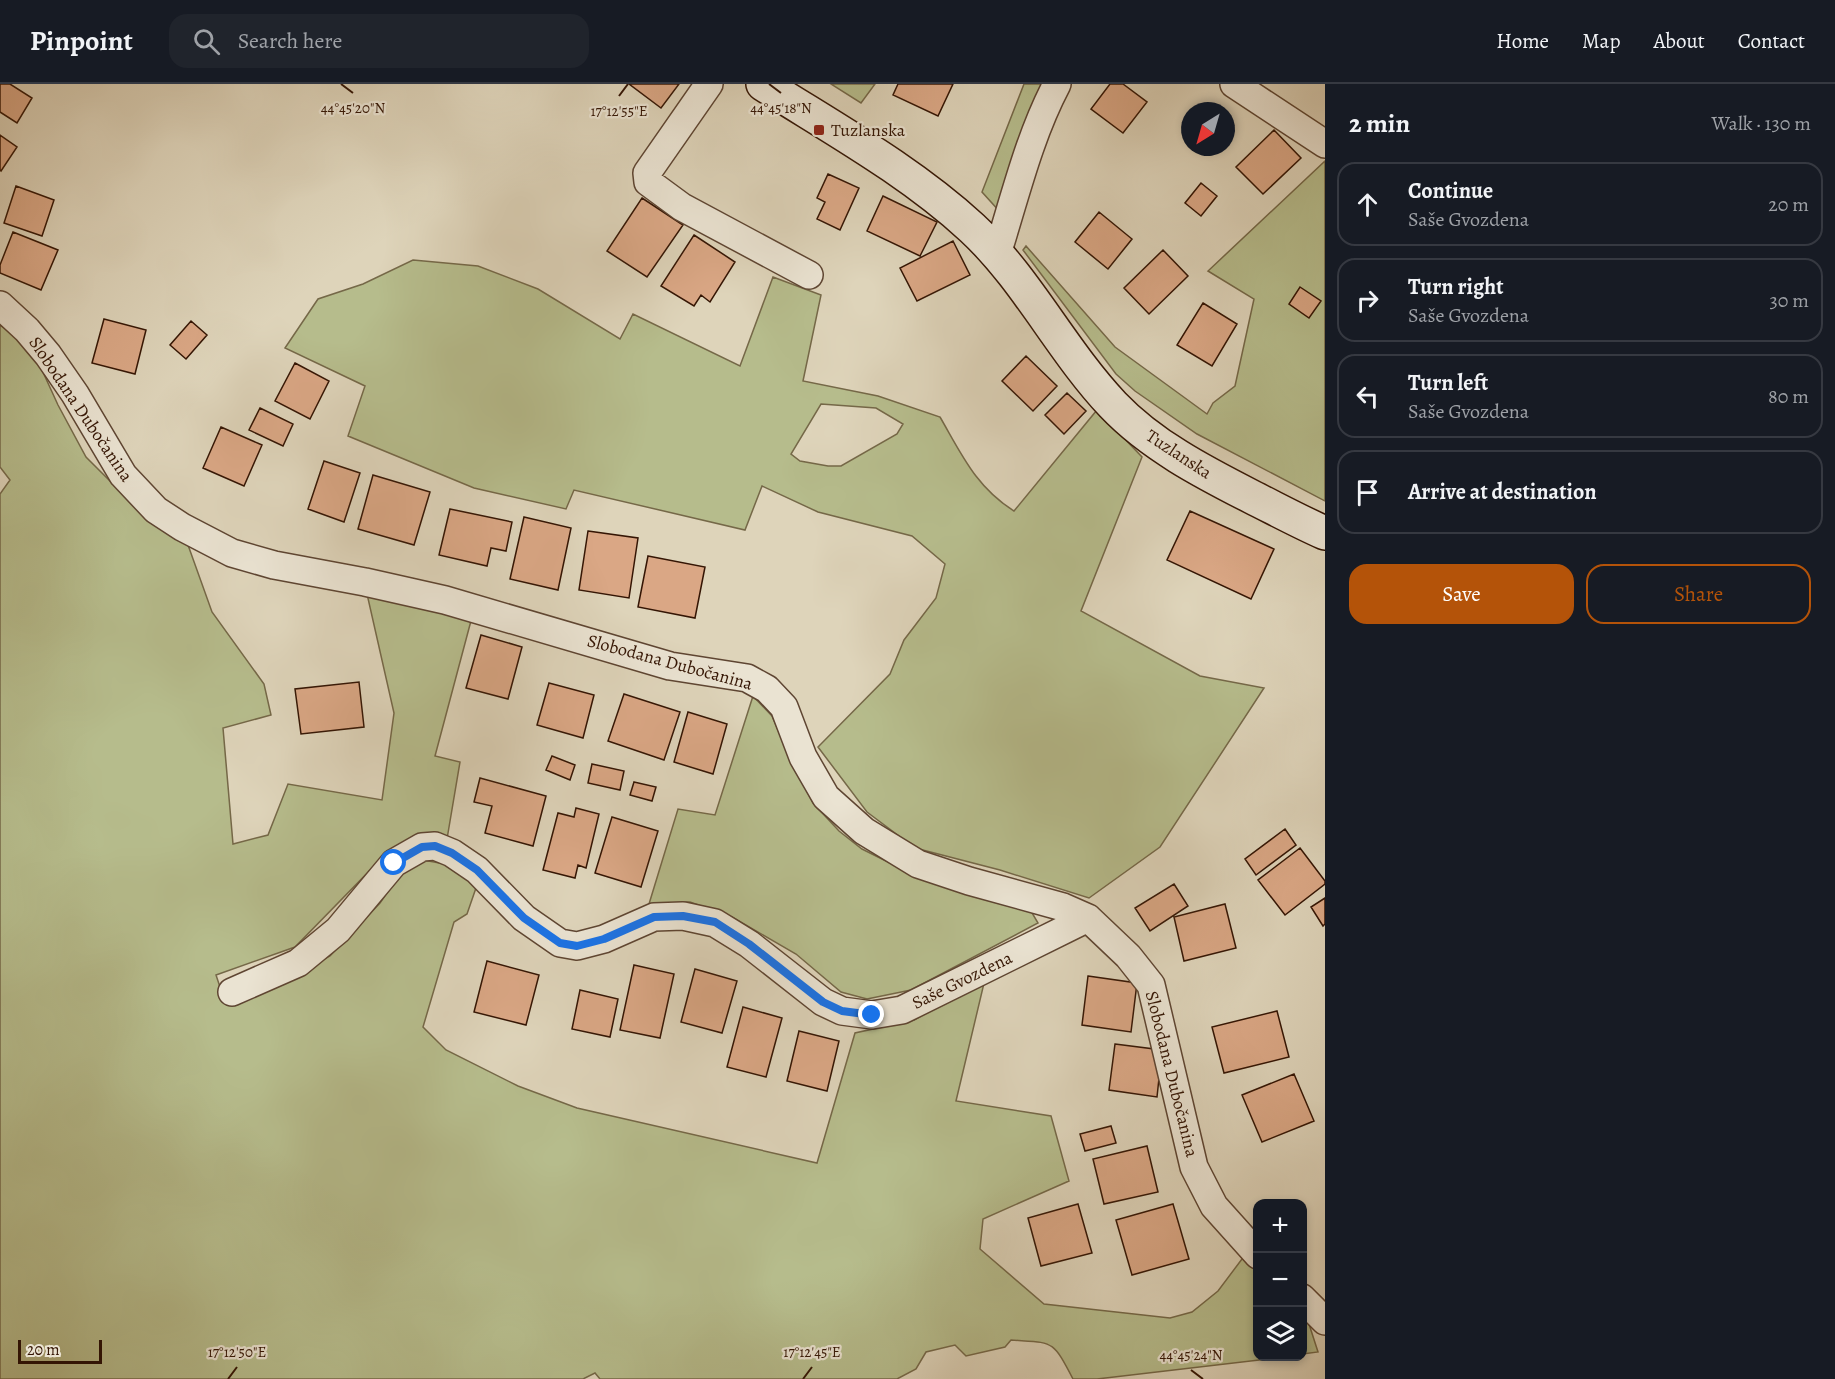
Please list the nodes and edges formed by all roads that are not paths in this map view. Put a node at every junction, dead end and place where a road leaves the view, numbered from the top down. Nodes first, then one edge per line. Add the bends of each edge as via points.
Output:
1 (709, 84) edge
2 (763, 84) edge
3 (1057, 84) edge
4 (1234, 84) edge
5 (1325, 144) edge
6 (997, 254) junction
7 (809, 274) dead end
8 (0, 305) edge
9 (1325, 533) edge
10 (1088, 918) junction
11 (232, 992) dead end
12 (1255, 1253) edge
13 (1307, 1303) edge
14 (1325, 1321) edge

1 - 7 street via 647,173 648,182 682,207
2 - 6 street, Tuzlanska via 931,194
3 - 6 street via 1022,172
4 - 5 street
6 - 9 street, Tuzlanska via 1107,398 1154,441 1209,475
8 - 10 street, Slobodana Dubočanina via 48,355 123,475 156,510 182,527 232,553 274,565 445,600 670,666 747,678 767,689 784,706 803,757 826,796 864,831 918,864
10 - 11 street, Saše Gvozdena via 902,1010 872,1015 842,1011 823,1002 715,922 683,916 654,917 604,939 577,946 560,943 524,918 477,870 452,853 435,846 422,847 394,863 338,930 298,963
10 - 12 street, Slobodana Dubočanina via 1128,956 1151,986 1194,1167 1214,1206
13 - 14 street

